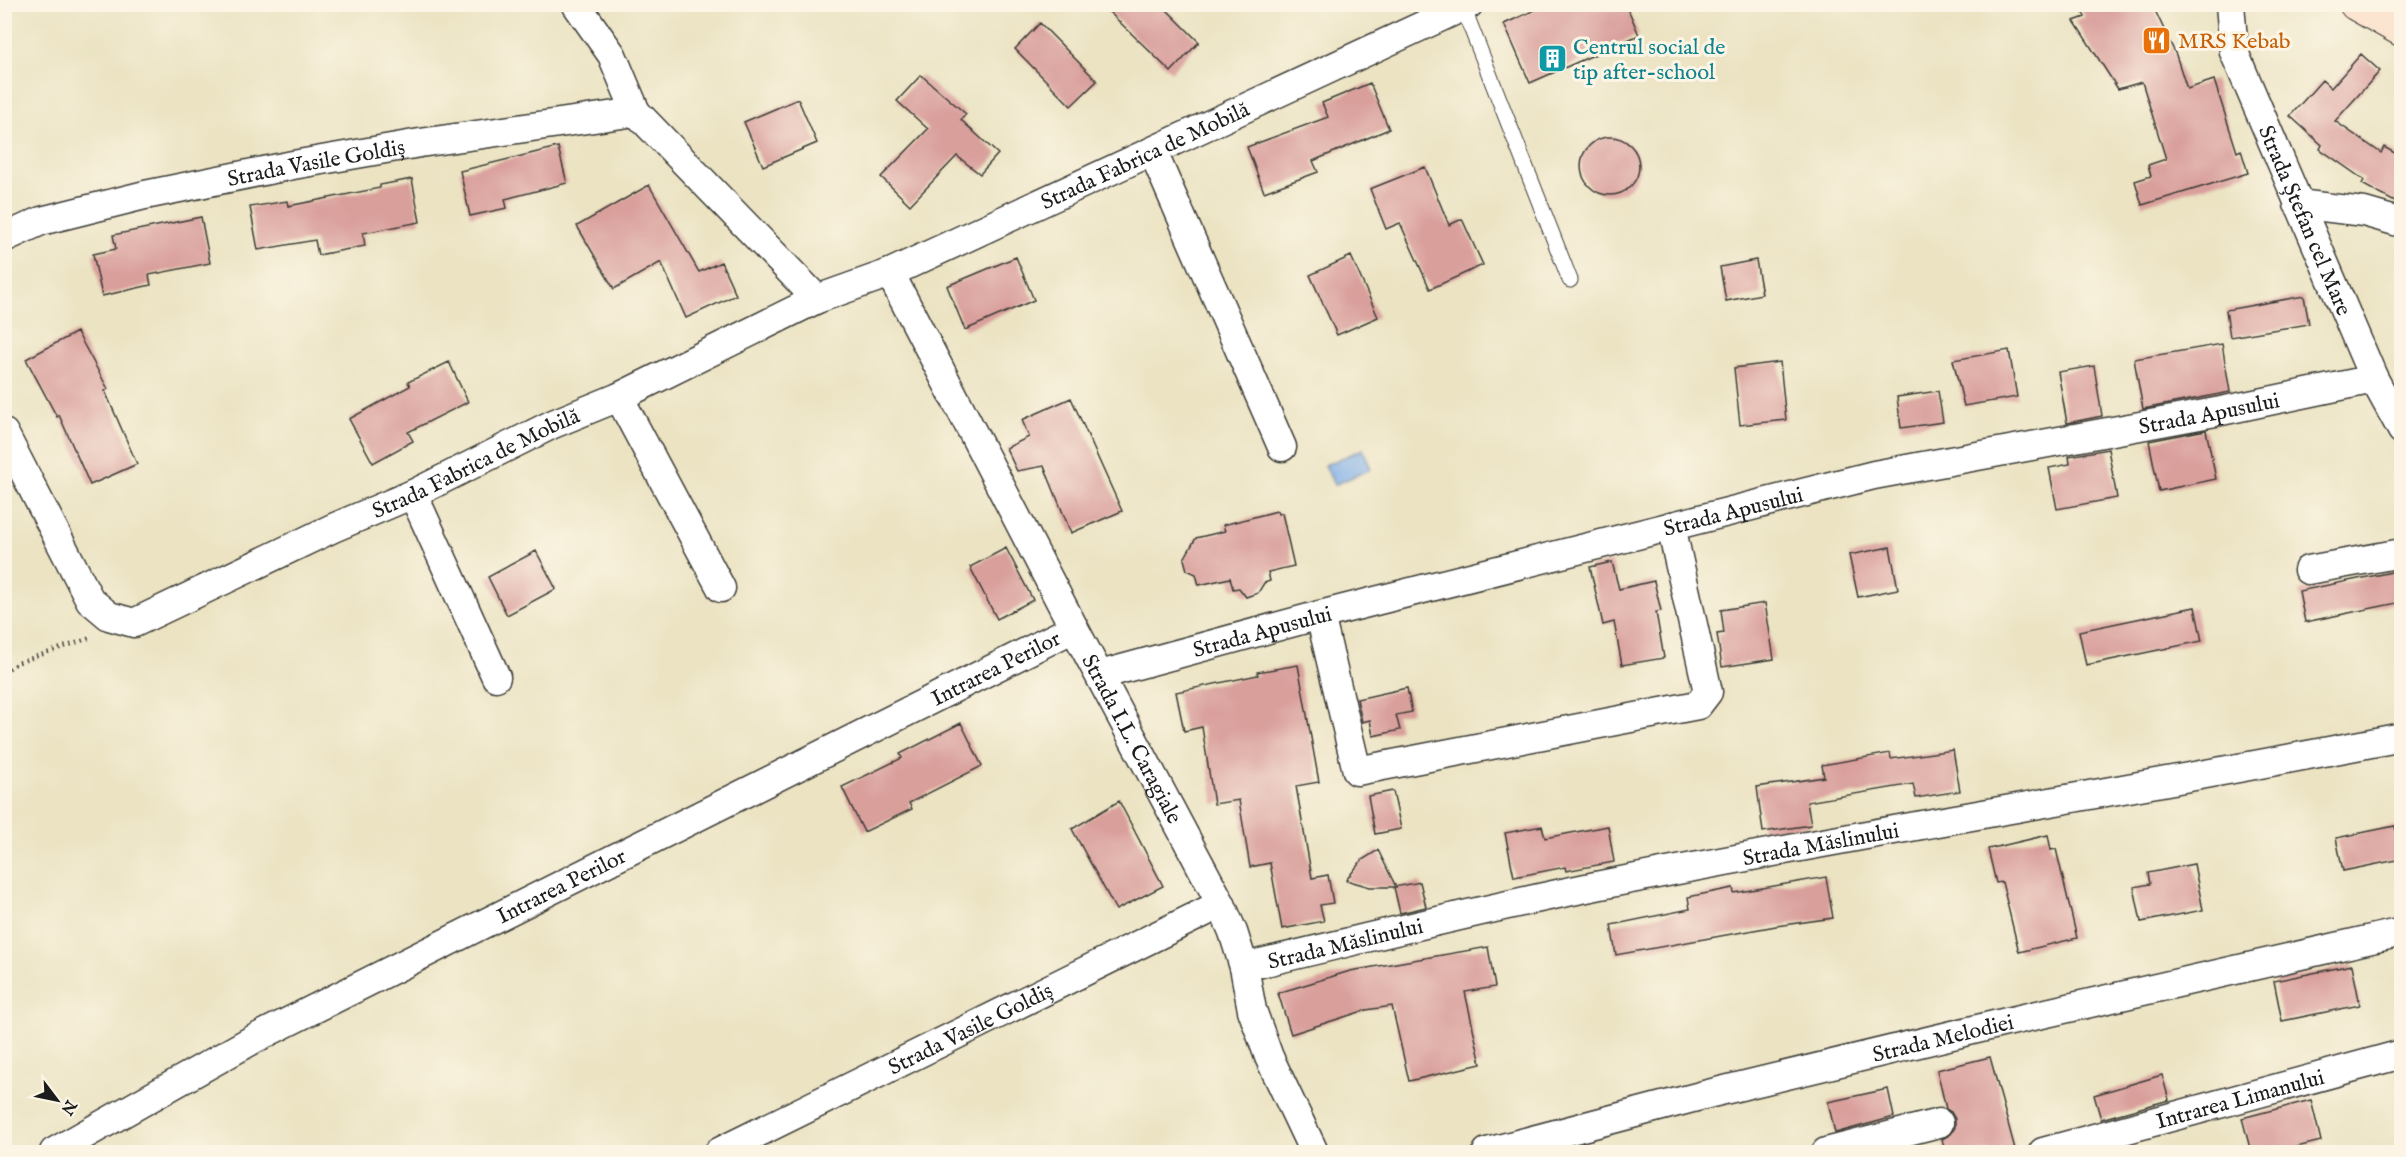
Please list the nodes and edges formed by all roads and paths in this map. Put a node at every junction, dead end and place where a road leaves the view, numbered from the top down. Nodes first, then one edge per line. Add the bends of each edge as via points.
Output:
1 (576, 4) edge
2 (2230, 4) edge
3 (2356, 4) edge
4 (1466, 6) edge
5 (2402, 30) edge
6 (636, 112) junction
7 (1153, 152) junction
8 (2298, 204) junction
9 (2402, 223) edge
10 (4, 238) edge
11 (890, 273) junction
12 (1569, 280) dead end
13 (817, 299) junction
14 (2374, 379) junction
15 (618, 397) junction
16 (2402, 430) edge
17 (4, 433) edge
18 (1282, 447) dead end
19 (413, 495) junction
20 (1671, 526) junction
21 (2402, 554) edge
22 (2308, 570) dead end
23 (721, 588) dead end
24 (1320, 615) junction
25 (134, 623) junction
26 (1074, 628) junction
27 (4, 672) edge
28 (1100, 675) junction
29 (496, 677) dead end
30 (2402, 737) edge
31 (1221, 904) junction
32 (2402, 932) edge
33 (1244, 967) junction
34 (2402, 1054) edge
35 (1939, 1123) dead end
36 (54, 1152) edge
37 (719, 1152) edge
38 (1314, 1152) edge
39 (1487, 1152) edge
40 (1826, 1152) edge
41 (2043, 1152) edge

1 - 6 street via 612,55
2 - 8 street, Strada Ștefan cel Mare via 2234,52
3 - 5 main road
4 - 7 street, Strada Fabrica de Mobilă
4 - 12 lane
6 - 10 street, Strada Vasile Goldiș via 420,143 247,174 41,221
6 - 13 street
7 - 11 street, Strada Fabrica de Mobilă
7 - 18 street
8 - 9 street via 2364,212
8 - 14 street, Strada Ștefan cel Mare
11 - 13 street, Strada Fabrica de Mobilă
11 - 26 street, Strada I.L. Caragiale
13 - 15 street, Strada Fabrica de Mobilă
14 - 16 street, Strada Ștefan cel Mare
14 - 20 street, Strada Apusului via 1874,475
15 - 19 street, Strada Fabrica de Mobilă via 553,424
15 - 23 street
17 - 25 street via 90,600 109,616
19 - 25 street, Strada Fabrica de Mobilă via 333,528
19 - 29 street
20 - 24 street, Strada Apusului
20 - 24 street via 1708,692 1698,705 1357,771
21 - 22 street
24 - 28 street, Strada Apusului
25 - 27 path via 17,663
26 - 28 street, Strada I.L. Caragiale
26 - 36 street, Intrarea Perilor via 254,1039
28 - 31 street, Strada I.L. Caragiale
30 - 33 street, Strada Măslinului via 1589,888
31 - 33 street, Strada I.L. Caragiale
31 - 37 street, Strada Vasile Goldiș
32 - 39 street, Strada Melodiei via 1998,1024
33 - 38 street, Strada I.L. Caragiale via 1252,1010 1269,1056
34 - 41 street, Intrarea Limanului
35 - 40 street

